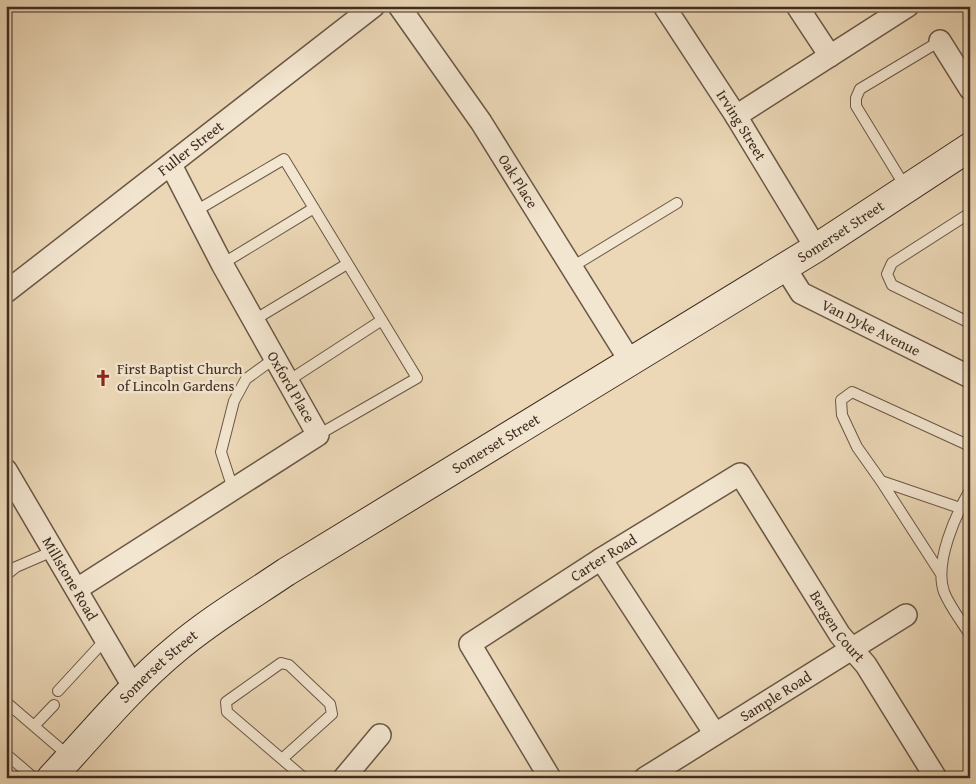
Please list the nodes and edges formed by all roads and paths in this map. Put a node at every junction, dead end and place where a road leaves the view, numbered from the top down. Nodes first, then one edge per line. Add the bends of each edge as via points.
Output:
1 (374, 6) edge
2 (399, 6) edge
3 (664, 6) edge
4 (797, 6) edge
5 (908, 6) edge
6 (940, 41) joint
7 (830, 56) junction
8 (970, 89) edge
9 (736, 116) junction
10 (970, 148) edge
11 (171, 165) junction
12 (906, 189) junction
13 (677, 203) dead end
14 (314, 208) junction
15 (194, 212) junction
16 (970, 213) edge
17 (816, 248) junction
18 (222, 264) junction
19 (347, 264) junction
20 (784, 266) junction
21 (572, 267) junction
22 (6, 292) edge
23 (254, 320) junction
24 (382, 320) junction
25 (970, 323) edge
26 (275, 358) junction
27 (630, 361) junction
28 (970, 378) edge
29 (288, 381) junction
30 (318, 435) junction
31 (970, 446) edge
32 (6, 470) edge
33 (740, 474) joint
34 (881, 481) junction
35 (233, 490) junction
36 (970, 490) edge
37 (960, 508) junction
38 (53, 551) junction
39 (601, 559) junction
40 (941, 574) junction
41 (6, 575) edge
42 (77, 589) junction
43 (906, 615) dead end
44 (966, 619) edge
45 (970, 635) edge
46 (106, 639) junction
47 (851, 649) junction
48 (134, 688) junction
49 (58, 690) dead end
50 (6, 702) edge
51 (54, 705) dead end
52 (34, 726) junction
53 (715, 734) junction
54 (380, 735) dead end
55 (6, 754) edge
56 (70, 757) junction
57 (282, 759) junction
58 (34, 778) edge
59 (51, 778) edge
60 (304, 778) edge
61 (344, 778) edge
62 (550, 778) edge
63 (645, 778) edge
64 (936, 778) edge

1 - 11 street, Fuller Street
2 - 21 street, Oak Place via 481,122
3 - 9 street, Irving Street
4 - 7 street
5 - 7 street
6 - 8 street
6 - 12 lane via 860,89 856,98 856,106
7 - 9 street
9 - 17 street, Irving Street
10 - 12 main road, Somerset Street
11 - 15 street, Oxford Place
11 - 22 street, Fuller Street
12 - 17 main road, Somerset Street
13 - 21 lane
14 - 15 lane via 284,159
14 - 18 lane
14 - 19 lane
15 - 18 street, Oxford Place
16 - 25 lane via 892,263 887,274 892,285
17 - 20 main road, Somerset Street
18 - 23 street, Oxford Place
19 - 23 lane
19 - 24 lane
20 - 27 main road, Somerset Street
20 - 28 street, Van Dyke Avenue via 801,293
21 - 27 street, Oak Place
23 - 26 street, Oxford Place
24 - 29 lane
24 - 30 lane via 416,378
26 - 29 street, Oxford Place
26 - 35 lane via 246,379 234,401 221,452
27 - 48 main road, Somerset Street via 286,572 176,649
29 - 30 street, Oxford Place
30 - 35 street, Oxford Place
31 - 34 lane via 852,392 841,400 842,415 857,447
32 - 38 street, Millstone Road
33 - 39 street, Carter Road
33 - 47 street, Bergen Court
34 - 37 lane
34 - 40 lane
35 - 42 street, Oxford Place
36 - 37 lane
37 - 40 lane via 941,561
38 - 41 lane via 16,567
38 - 42 street, Millstone Road
39 - 53 street
39 - 62 street, Carter Road via 470,644
40 - 44 lane via 945,592
42 - 46 street, Millstone Road
43 - 47 street, Sample Road
44 - 45 lane
46 - 48 street, Millstone Road
46 - 49 lane
47 - 53 street, Sample Road
47 - 64 street, Bergen Court via 866,666
48 - 56 main road, Somerset Street
50 - 52 lane
51 - 52 lane
52 - 56 lane
53 - 63 street, Sample Road
54 - 61 street
55 - 58 lane
56 - 59 main road, Somerset Street
57 - 57 lane via 227,712 226,702 281,663 289,665 330,704 332,714
57 - 60 lane

